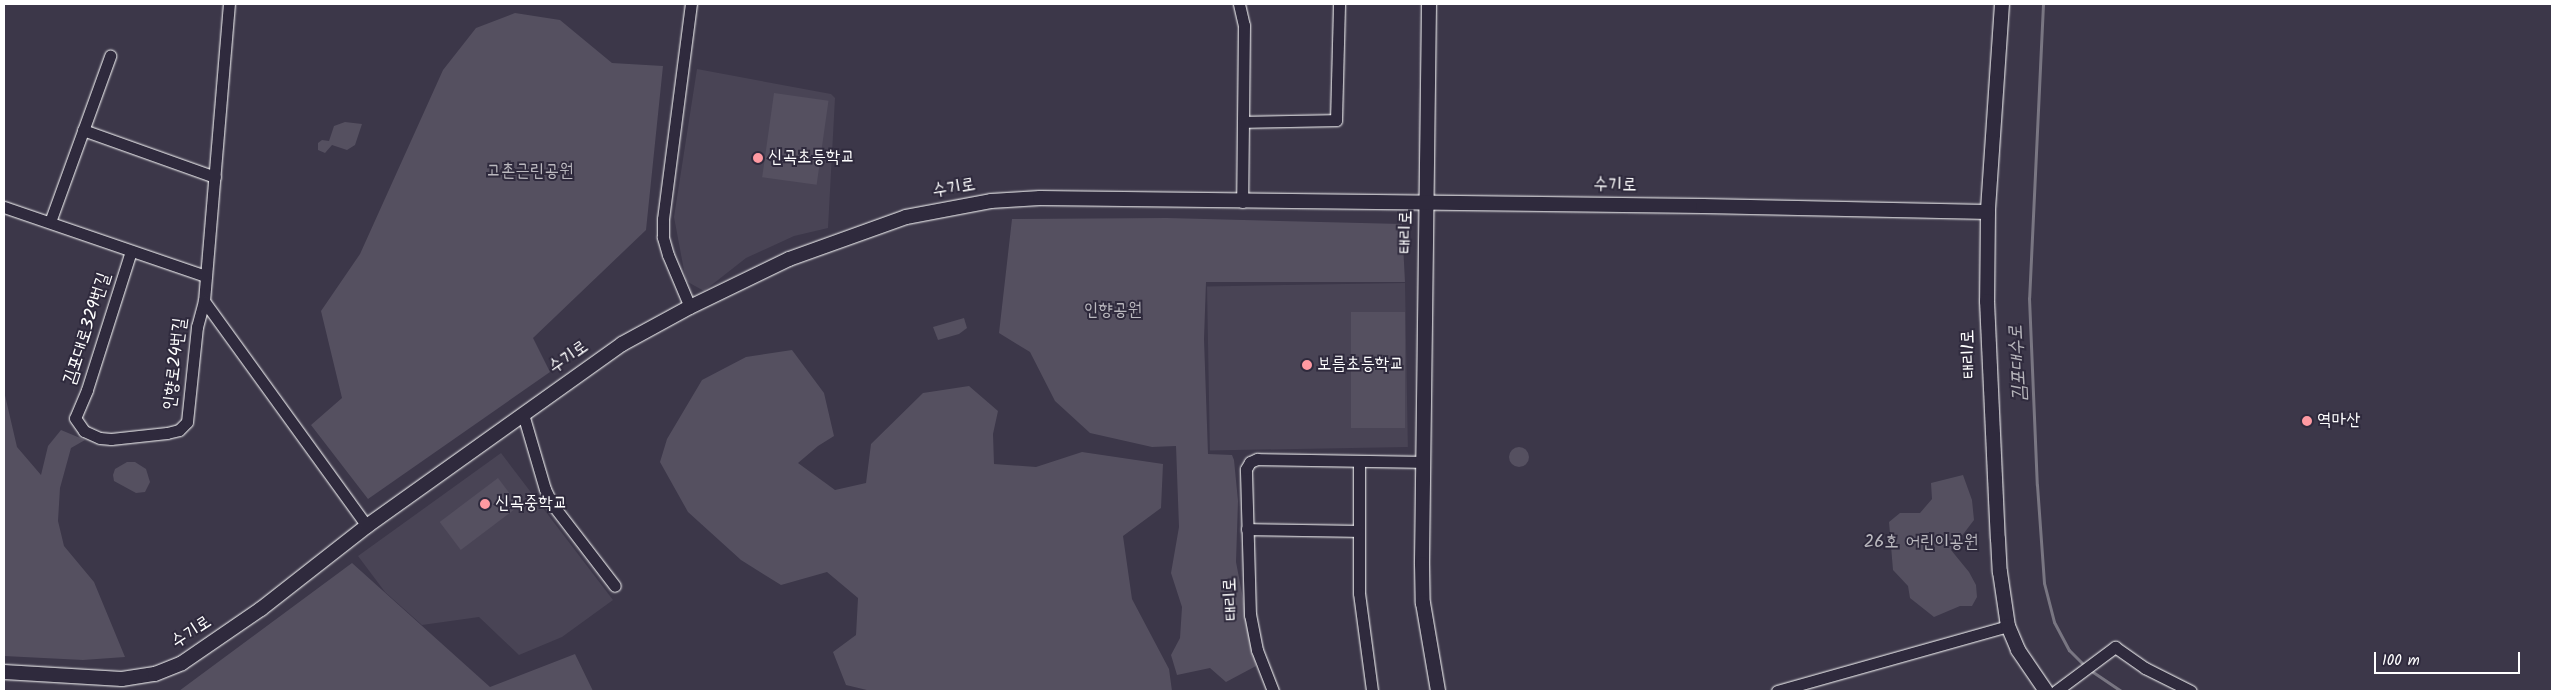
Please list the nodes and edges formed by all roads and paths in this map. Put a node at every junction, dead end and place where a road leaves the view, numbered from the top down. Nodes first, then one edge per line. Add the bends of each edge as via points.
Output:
1 (229, 4) edge
2 (691, 4) edge
3 (1239, 4) edge
4 (1339, 4) edge
5 (1429, 4) edge
6 (2002, 4) edge
7 (110, 56) dead end
8 (1243, 122) junction
9 (83, 130) junction
10 (215, 177) junction
11 (1242, 202) junction
12 (1426, 202) junction
13 (4, 206) edge
14 (1988, 212) junction
15 (50, 222) junction
16 (131, 250) junction
17 (205, 276) junction
18 (204, 301) junction
19 (690, 307) junction
20 (524, 414) junction
21 (75, 418) joint
22 (1359, 462) junction
23 (1423, 462) junction
24 (367, 526) junction
25 (1247, 529) junction
26 (1358, 531) junction
27 (615, 586) dead end
28 (2008, 626) junction
29 (4, 672) edge
30 (2058, 689) edge
31 (1273, 691) edge
32 (1372, 691) edge
33 (1438, 691) edge
34 (1777, 691) edge
35 (2046, 691) edge
36 (2191, 691) edge

1 - 10 street, 인향로24번길
2 - 19 street via 663,219 663,238 668,255
3 - 8 street via 1244,25
4 - 8 street via 1336,120
5 - 12 street, 태리로
6 - 14 street, 태리1로
7 - 9 street
8 - 11 street
9 - 10 street
9 - 15 street
10 - 17 street, 인향로24번길
11 - 12 street, 수기로
11 - 19 street, 수기로 via 1040,198 948,208 906,217 825,245
12 - 14 street, 수기로
12 - 23 street, 태리로
13 - 15 street
14 - 28 street, 태리1로 via 1989,384 2000,572
15 - 16 street
16 - 17 street
16 - 21 street, 김포대로329번길 via 87,390
17 - 18 street, 인향로24번길
18 - 21 street, 인향로24번길 via 197,327 184,428 167,433 100,438 84,431
18 - 24 street
19 - 20 street, 수기로 via 622,344
20 - 24 street, 수기로
20 - 27 street via 552,504
22 - 23 street, 태리로
22 - 25 street, 태리로 via 1253,460 1246,469
22 - 26 street
23 - 33 street, 태리로 via 1423,603
24 - 29 street, 수기로 via 261,610 194,657 170,669 122,679
25 - 26 street
25 - 31 street, 태리로 via 1253,636
26 - 32 street via 1363,631
28 - 34 street
28 - 35 street, 태리1로 via 2018,650
30 - 36 street via 2115,647 2146,668

